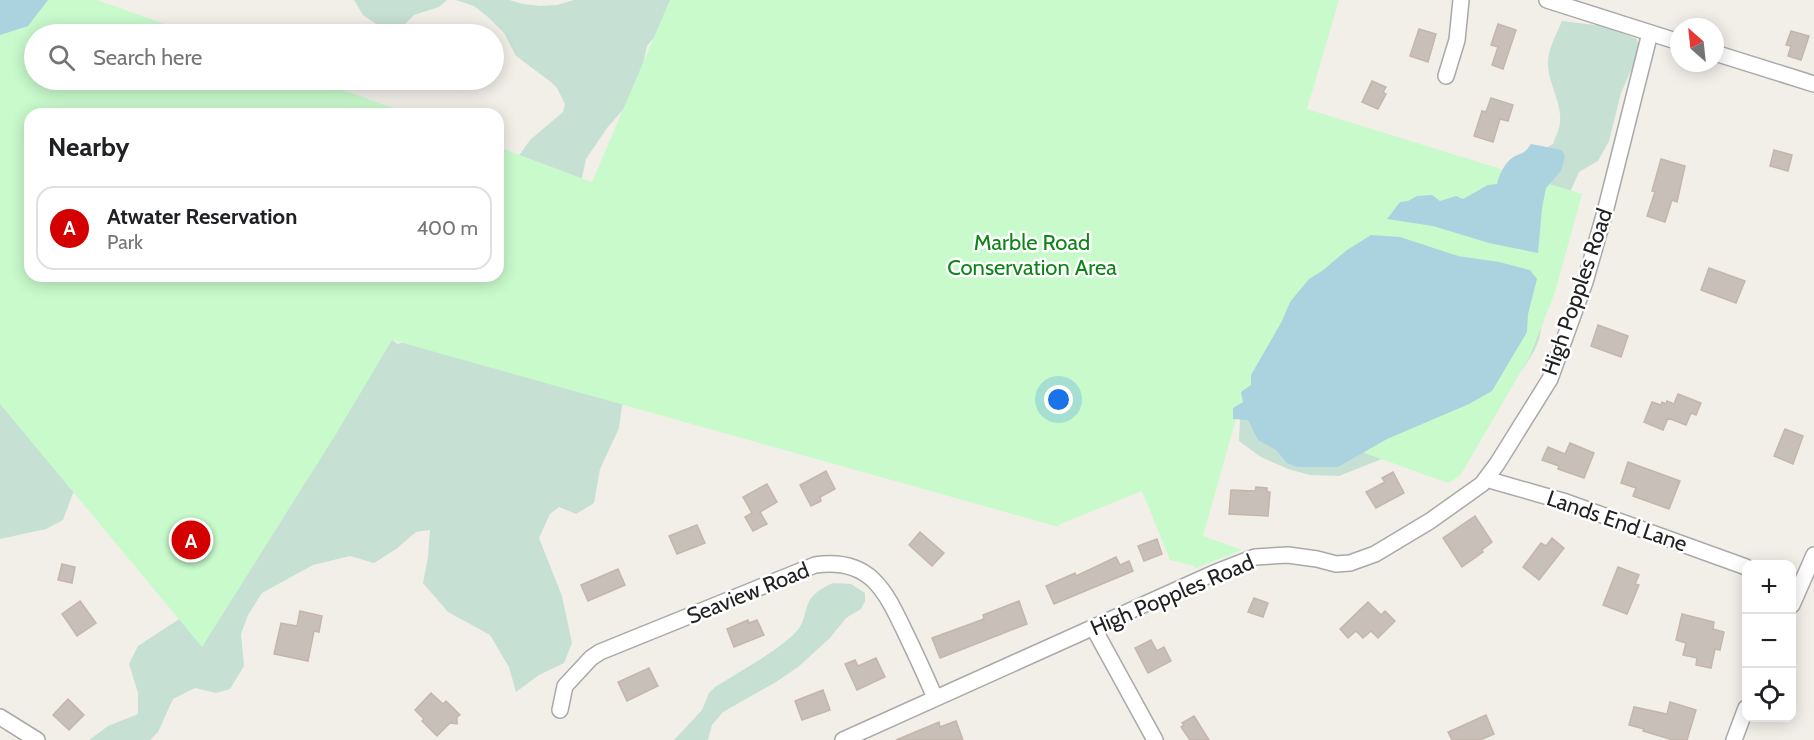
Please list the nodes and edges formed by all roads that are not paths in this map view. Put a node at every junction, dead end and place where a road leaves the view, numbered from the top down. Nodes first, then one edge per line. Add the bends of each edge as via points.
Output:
1 (1461, 0) edge
2 (1554, 1) edge
3 (1650, 33) junction
4 (1670, 39) edge
5 (1724, 56) edge
6 (1446, 76) dead end
7 (1814, 84) edge
8 (1486, 479) junction
9 (1814, 555) edge
10 (1742, 566) edge
11 (1802, 588) edge
12 (1093, 627) junction
13 (935, 698) junction
14 (560, 710) dead end
15 (0, 717) edge
16 (1742, 719) edge
17 (37, 740) edge
18 (843, 740) edge
19 (1155, 740) edge
20 (1734, 740) edge

1 - 6 street
2 - 3 street
3 - 4 street
3 - 8 street, High Popples Road via 1602,222 1550,379
5 - 7 street
8 - 10 street, Lands End Lane via 1566,502
8 - 12 street, High Popples Road via 1430,521 1375,554 1336,564 1288,555 1255,557
9 - 11 street
12 - 13 street, High Popples Road
12 - 19 street
13 - 14 street, Seaview Road via 878,583 855,567 827,563 600,652 565,686
13 - 18 street, High Popples Road
15 - 17 street
16 - 20 street

